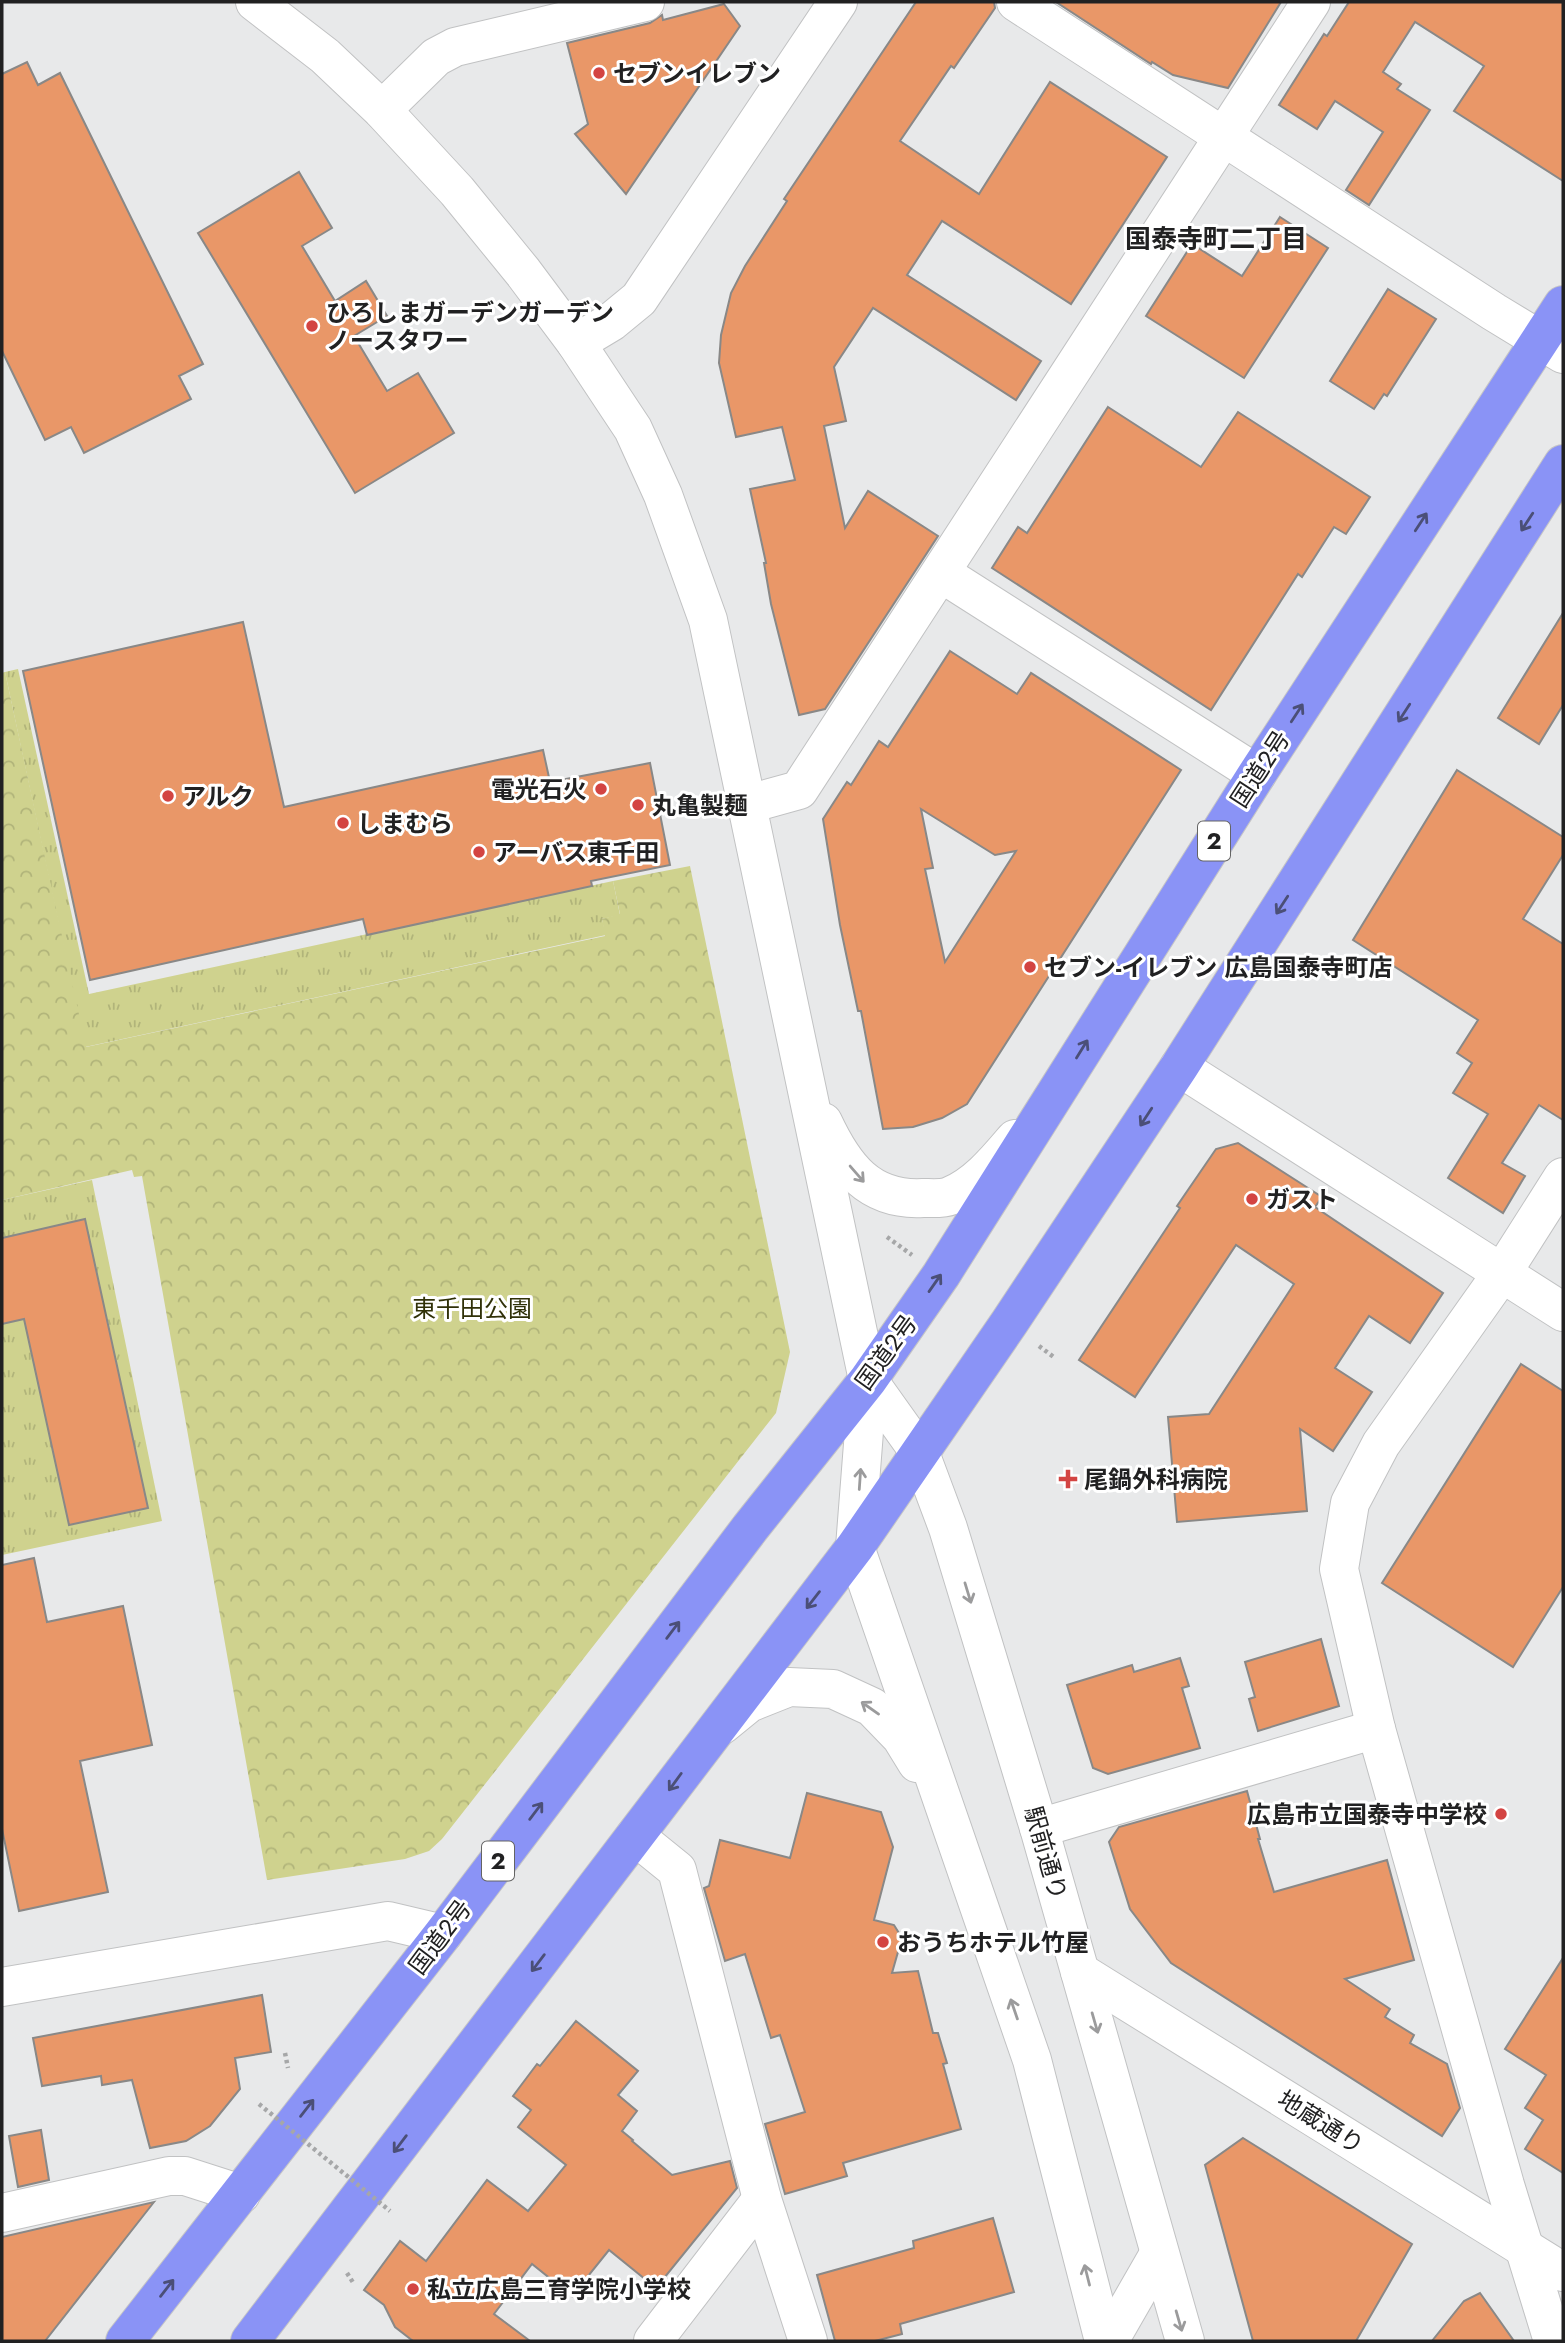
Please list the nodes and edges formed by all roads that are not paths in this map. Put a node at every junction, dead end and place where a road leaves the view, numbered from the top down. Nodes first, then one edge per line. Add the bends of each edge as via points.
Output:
1 (255, 2) edge
2 (645, 2) edge
3 (1016, 2) edge
4 (1311, 2) edge
5 (822, 7) edge
6 (382, 110) junction
7 (1226, 136) junction
8 (1563, 305) edge
9 (576, 343) junction
10 (1553, 347) edge
11 (1563, 464) edge
12 (941, 573) junction
13 (1257, 774) junction
14 (745, 805) junction
15 (1179, 1067) junction
16 (802, 1072) junction
17 (1051, 1099) junction
18 (1563, 1177) edge
19 (1502, 1273) junction
20 (1563, 1312) edge
21 (868, 1380) junction
22 (920, 1453) junction
23 (855, 1547) junction
24 (1376, 1729) junction
25 (709, 1735) junction
26 (941, 1800) junction
27 (1039, 1828) junction
28 (635, 1836) junction
29 (443, 1934) junction
30 (1080, 1972) junction
31 (2, 1987) edge
32 (241, 2194) junction
33 (762, 2199) junction
34 (2, 2213) edge
35 (1524, 2249) junction
36 (1159, 2254) junction
37 (1563, 2272) edge
38 (125, 2341) edge
39 (250, 2341) edge
40 (653, 2341) edge
41 (808, 2341) edge
42 (1107, 2341) edge
43 (1185, 2341) edge
44 (1553, 2341) edge

1 - 6 street via 325,56
2 - 6 street via 455,47 436,57
3 - 7 street
4 - 7 street
5 - 9 street via 639,299
6 - 9 street via 457,191
7 - 10 street
7 - 12 street
8 - 10 highway, 国道2号 / 2
9 - 14 street via 633,429 663,495 708,620
13 -> 10 highway, 国道2号 / 2
11 -> 15 highway
12 - 13 street
12 - 14 street via 799,790
17 -> 13 highway, 国道2号 / 2
14 - 16 street
15 - 19 street
15 -> 22 highway
16 -> 17 street via 835,1148 863,1183 904,1199 949,1196 984,1174
16 - 21 street
21 -> 17 highway, 国道2号 / 2 via 941,1275
18 - 19 street
19 - 20 street
19 - 24 street via 1381,1444 1350,1503 1339,1569
21 - 22 street, 駅前通り
23 -> 21 street
29 -> 21 highway, 国道2号 / 2
22 - 23 highway
22 -> 27 street, 駅前通り via 948,1528
23 -> 25 highway
23 - 26 street
24 - 27 street
24 - 35 street
26 -> 25 street via 901,1737 872,1707 833,1689 789,1687 749,1703
25 -> 28 highway
42 -> 26 street via 1032,2060
27 - 30 street, 駅前通り
28 - 33 street via 677,1870
28 -> 39 highway
29 - 31 street via 388,1921
32 -> 29 highway, 国道2号 / 2
30 - 35 street, 地蔵通り
30 -> 36 street, 駅前通り
32 - 34 street via 186,2176 169,2176
38 -> 32 highway, 国道2号 / 2
33 - 40 street
33 - 41 street
35 - 37 street, 地蔵通り
35 - 44 street
36 - 42 street
36 -> 43 street, 駅前通り

